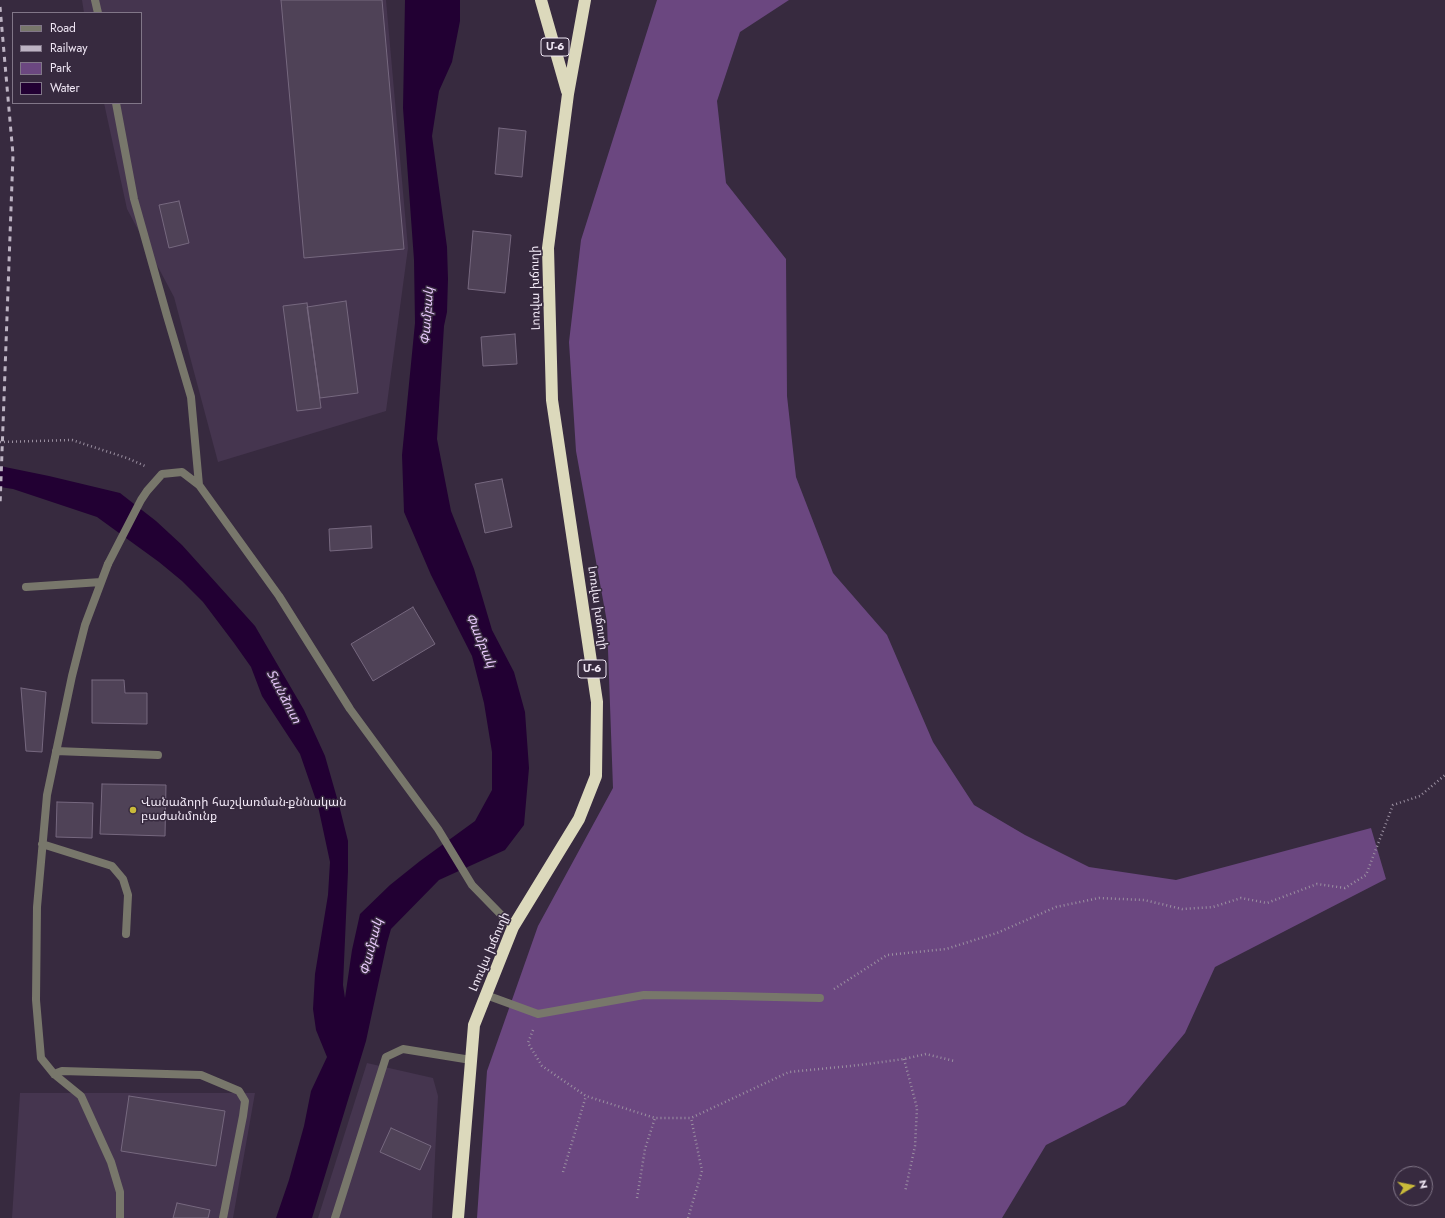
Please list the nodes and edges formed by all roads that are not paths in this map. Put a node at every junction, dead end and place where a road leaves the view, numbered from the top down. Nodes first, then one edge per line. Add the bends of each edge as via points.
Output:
1 (95, 0) edge
2 (541, 0) edge
3 (585, 0) edge
4 (98, 12) edge
5 (568, 94) junction
6 (116, 104) edge
7 (199, 485) junction
8 (101, 582) junction
9 (26, 587) dead end
10 (56, 751) junction
11 (158, 755) dead end
12 (42, 844) junction
13 (513, 927) junction
14 (126, 934) dead end
15 (486, 995) junction
16 (820, 998) road end
17 (471, 1060) junction
18 (54, 1074) junction
19 (120, 1218) edge
20 (223, 1218) edge
21 (335, 1218) edge
22 (458, 1218) edge

1 - 4 street
2 - 5 highway, Մ-6 / Մ-6
3 - 5 highway, Մ-6 / Մ-6
5 - 13 highway, Լոռվա խճուղի / Մ-6 via 548,248 552,400 597,702 596,776 579,819
6 - 7 street via 134,199 191,397
7 - 8 street via 182,472 162,474 141,500
7 - 13 street via 279,596 350,709 438,829 472,885
8 - 9 street
8 - 10 street via 85,625
10 - 11 street
10 - 12 street via 47,796
12 - 14 street via 112,866 116,870 123,878 128,895
12 - 18 street via 37,907 36,1000 40,1058
13 - 15 highway, Լոռվա խճուղի / Մ-6
15 - 16 street via 538,1014 644,995
15 - 17 highway, Լոռվա խճուղի / Մ-6 via 474,1025
17 - 21 street via 403,1049 386,1057
17 - 22 highway, Լոռվա խճուղի / Մ-6
18 - 19 street via 81,1096 112,1162 120,1192
18 - 20 street via 62,1071 201,1075 238,1090 245,1101

